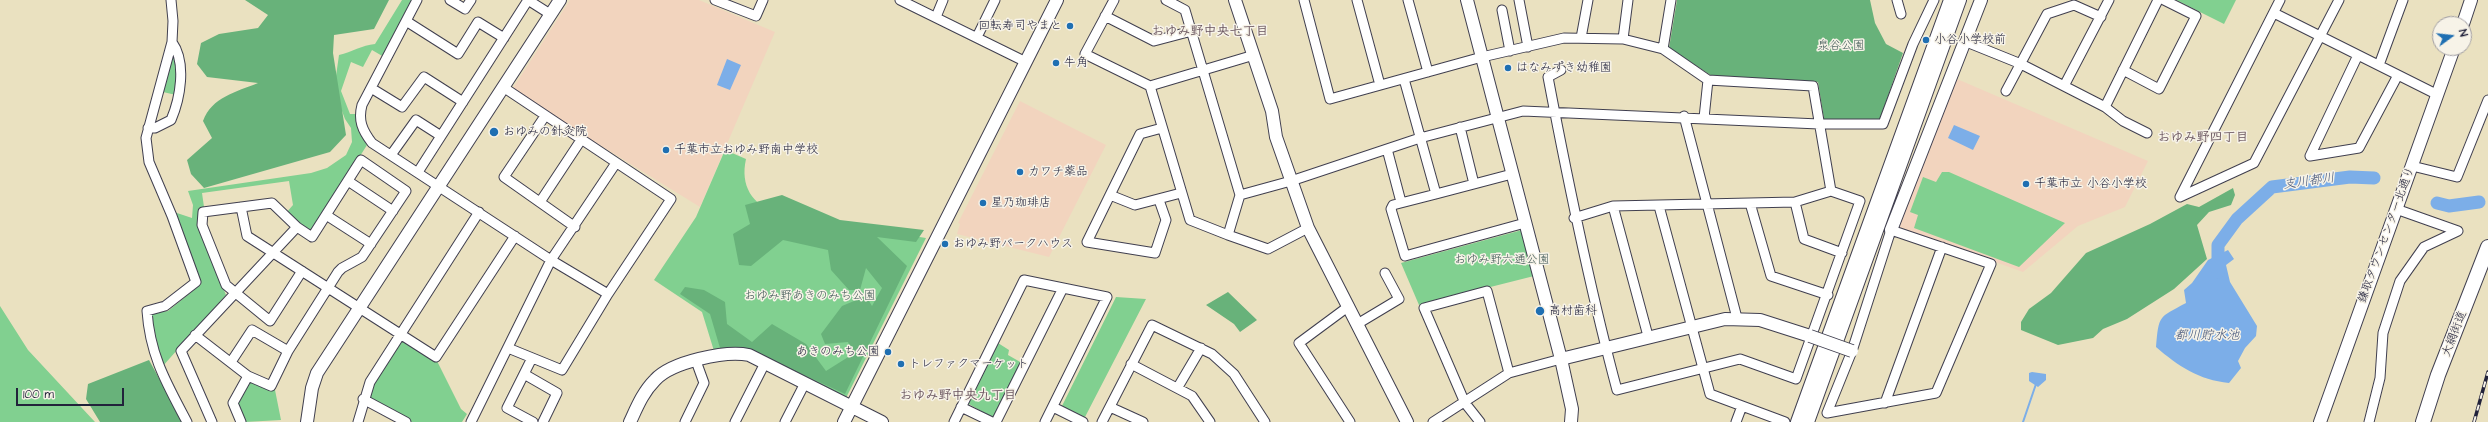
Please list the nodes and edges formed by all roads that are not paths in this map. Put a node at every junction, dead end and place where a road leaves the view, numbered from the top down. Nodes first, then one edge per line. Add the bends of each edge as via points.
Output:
1 (171, 0) edge
2 (418, 0) edge
3 (450, 0) edge
4 (471, 0) edge
5 (528, 0) edge
6 (560, 0) edge
7 (715, 0) edge
8 (763, 0) edge
9 (900, 0) edge
10 (943, 0) edge
11 (995, 0) edge
12 (1057, 0) edge
13 (1114, 0) edge
14 (1166, 0) edge
15 (1235, 0) edge
16 (1304, 0) edge
17 (1358, 0) edge
18 (1408, 0) edge
19 (1467, 0) edge
20 (1519, 0) edge
21 (1588, 0) edge
22 (1628, 0) edge
23 (1671, 0) edge
24 (1897, 0) edge
25 (1934, 0) edge
26 (1950, 0) edge
27 (1960, 0) edge
28 (1981, 0) edge
29 (2110, 0) edge
30 (2158, 0) edge
31 (2164, 0) edge
32 (2280, 0) edge
33 (2339, 0) edge
34 (2403, 0) edge
35 (2471, 0) edge
36 (1502, 10) dead end
37 (2274, 13) junction
38 (550, 14) junction
39 (1901, 14) dead end
40 (1105, 16) junction
41 (2466, 16) edge
42 (936, 17) junction
43 (2101, 17) junction
44 (406, 21) junction
45 (1192, 31) junction
46 (977, 37) junction
47 (2321, 37) junction
48 (504, 38) junction
49 (1581, 38) junction
50 (1623, 39) junction
51 (1964, 41) junction
52 (172, 42) junction
53 (1528, 47) junction
54 (1663, 48) junction
55 (1510, 51) junction
56 (1254, 55) junction
57 (2358, 55) junction
58 (2451, 56) edge
59 (1482, 57) junction
60 (1026, 62) junction
61 (2021, 64) junction
62 (2379, 65) junction
63 (1561, 70) dead end
64 (2123, 70) junction
65 (1204, 71) junction
66 (1428, 72) junction
67 (2398, 75) junction
68 (1404, 79) junction
69 (1708, 80) junction
70 (1380, 84) junction
71 (1150, 86) junction
72 (2064, 86) junction
73 (502, 87) junction
74 (371, 88) junction
75 (2006, 91) dead end
76 (2438, 95) junction
77 (2488, 100) edge
78 (463, 102) junction
79 (2105, 107) junction
80 (1554, 111) junction
81 (545, 116) junction
82 (1684, 116) junction
83 (1497, 117) junction
84 (1704, 118) junction
85 (1819, 124) junction
86 (1460, 127) junction
87 (148, 128) junction
88 (1162, 128) junction
89 (2148, 133) dead end
90 (441, 136) junction
91 (1420, 138) junction
92 (581, 140) junction
93 (1387, 149) junction
94 (391, 155) junction
95 (616, 163) junction
96 (2412, 166) junction
97 (418, 172) junction
98 (1512, 174) junction
99 (348, 181) junction
100 (1291, 182) junction
101 (1474, 184) junction
102 (438, 186) junction
103 (1831, 191) junction
104 (1181, 193) junction
105 (1436, 194) junction
106 (1110, 195) junction
107 (1240, 195) junction
108 (1159, 200) junction
109 (540, 202) junction
110 (1401, 202) junction
111 (1795, 202) junction
112 (1750, 203) junction
113 (1706, 204) junction
114 (1613, 206) junction
115 (1659, 206) junction
116 (241, 207) junction
117 (2396, 209) junction
118 (393, 211) junction
119 (479, 212) junction
120 (326, 215) junction
121 (1574, 218) junction
122 (1526, 223) junction
123 (575, 226) junction
124 (297, 227) junction
125 (1308, 228) junction
126 (1891, 230) junction
127 (1228, 235) junction
128 (515, 236) junction
129 (371, 244) junction
130 (1942, 247) junction
131 (2488, 247) edge
132 (272, 252) junction
133 (1842, 253) junction
134 (550, 260) junction
135 (302, 271) junction
136 (1385, 273) dead end
137 (328, 288) junction
138 (1063, 288) junction
139 (234, 293) junction
140 (608, 294) junction
141 (1828, 295) junction
142 (1349, 306) junction
143 (360, 308) junction
144 (1738, 318) junction
145 (1359, 323) junction
146 (1691, 326) junction
147 (401, 334) junction
148 (195, 335) junction
149 (1648, 336) junction
150 (1810, 336) junction
151 (508, 348) junction
152 (1200, 348) junction
153 (1606, 349) junction
154 (1852, 351) junction
155 (288, 352) junction
156 (532, 358) junction
157 (1561, 359) junction
158 (696, 360) junction
159 (231, 362) junction
160 (765, 364) junction
161 (1131, 364) junction
162 (1702, 368) junction
163 (1509, 373) junction
164 (524, 374) junction
165 (248, 376) junction
166 (805, 383) junction
167 (1178, 387) junction
168 (363, 399) junction
169 (1465, 403) junction
170 (1885, 403) junction
171 (1742, 406) junction
172 (852, 407) junction
173 (961, 407) junction
174 (1053, 407) junction
175 (1110, 407) junction
176 (187, 422) edge
177 (212, 422) edge
178 (241, 422) edge
179 (307, 422) edge
180 (358, 422) edge
181 (406, 422) edge
182 (471, 422) edge
183 (533, 422) edge
184 (542, 422) edge
185 (630, 422) edge
186 (685, 422) edge
187 (736, 422) edge
188 (785, 422) edge
189 (844, 422) edge
190 (882, 422) edge
191 (954, 422) edge
192 (992, 422) edge
193 (996, 422) edge
194 (1045, 422) edge
195 (1083, 422) edge
196 (1102, 422) edge
197 (1143, 422) edge
198 (1210, 422) edge
199 (1265, 422) edge
200 (1350, 422) edge
201 (1408, 422) edge
202 (1433, 422) edge
203 (1480, 422) edge
204 (1571, 422) edge
205 (1736, 422) edge
206 (1785, 422) edge
207 (1797, 422) edge
208 (1808, 422) edge
209 (2320, 422) edge
210 (2369, 422) edge
211 (2423, 422) edge

1 - 52 street
2 - 44 street
3 - 4 street via 465,9
5 - 38 street
5 - 48 street
6 - 38 street
7 - 8 street via 756,16
9 - 42 street
10 - 42 street
11 - 46 street
12 - 60 street
13 - 40 street
14 - 45 street via 1185,10
15 - 56 street
16 - 70 street via 1330,99
17 - 70 street
18 - 66 street
19 - 59 street
20 - 53 street
21 - 49 street
22 - 50 street
23 - 54 street
24 - 39 street
25 - 85 street via 1913,44 1884,124
26 - 207 street
27 - 208 street
28 - 51 street
29 - 43 street
30 - 64 street
31 - 64 street via 2196,16 2159,89
32 - 37 street
33 - 47 street
34 - 62 street
35 - 41 street
36 - 55 street
37 - 47 street
37 - 47 street via 2180,198 2254,163
38 - 73 street
40 - 45 street via 1154,42
40 - 71 street via 1085,54
42 - 46 street
43 - 61 street via 2074,5 2047,14
43 - 72 street
44 - 48 street via 458,54 478,22
44 - 74 street
45 - 65 street
46 - 60 street
47 - 57 street
48 - 78 street
49 - 50 street
49 - 53 street via 1564,38
50 - 54 street
51 - 61 street
51 - 126 street
52 - 87 street
52 - 87 street via 177,49 180,67 178,104 171,120 155,128
53 - 55 street
54 - 69 street
55 - 59 street
56 - 65 street
56 - 100 street
57 - 62 street
57 - 67 street via 2310,156 2359,148
58 - 76 street, 鎌取タウンセンター北通り
59 - 66 street
59 - 83 street
60 - 172 street
61 - 72 street
61 - 75 street
62 - 67 street
63 - 80 street via 1548,77
64 - 79 street
65 - 71 street
65 - 107 street
66 - 68 street
67 - 76 street
68 - 70 street
68 - 91 street
69 - 84 street
69 - 85 street via 1813,86
71 - 88 street
72 - 79 street
73 - 81 street
73 - 102 street
74 - 78 street via 402,107 424,77
74 - 94 street via 362,105 360,122 372,142
76 - 96 street, 鎌取タウンセンター北通り
77 - 96 street via 2458,177
78 - 90 street
79 - 89 street via 2123,121
80 - 82 street
80 - 83 street via 1523,111
80 - 121 street
81 - 92 street
81 - 109 street via 504,177
82 - 84 street
82 - 113 street
83 - 86 street
83 - 98 street
84 - 85 street
85 - 103 street
86 - 91 street
86 - 101 street
87 - 176 street via 146,138 149,162 196,282 165,306 147,311 149,336 155,357
88 - 104 street
88 - 106 street via 1140,134
90 - 94 street via 416,120
90 - 97 street
91 - 93 street
91 - 105 street
92 - 95 street
92 - 109 street
93 - 100 street
93 - 110 street
94 - 97 street
95 - 123 street
95 - 140 street via 671,199
96 - 117 street, 鎌取タウンセンター北通り
97 - 102 street
98 - 101 street
98 - 122 street
99 - 118 street
99 - 118 street via 361,160 406,190
99 - 120 street
100 - 107 street
100 - 125 street
101 - 105 street
102 - 119 street
102 - 143 street
103 - 111 street
103 - 133 street via 1860,201
104 - 108 street
104 - 127 street via 1190,220
105 - 110 street
106 - 108 street via 1135,205
106 - 108 street via 1087,242 1155,253 1166,220
107 - 127 street
109 - 123 street
110 - 122 street via 1393,205 1391,209 1404,256
111 - 112 street
111 - 133 street via 1804,239
112 - 113 street
112 - 141 street via 1770,276
113 - 115 street
113 - 144 street
114 - 115 street
114 - 121 street
114 - 149 street
115 - 146 street
116 - 124 street via 272,203
116 - 132 street via 247,236
116 - 139 street via 203,212 202,224 226,285
117 - 209 street, 鎌取タウンセンター北通り
117 - 210 street via 2458,231 2424,247 2400,280 2383,333 2380,378
118 - 129 street
119 - 128 street
119 - 147 street
120 - 124 street via 312,237
120 - 129 street
121 - 153 street
122 - 157 street
123 - 134 street
124 - 132 street
125 - 127 street via 1268,249
125 - 142 street
126 - 130 street
126 - 154 street
128 - 134 street
128 - 147 street via 436,357
129 - 137 street via 358,261 342,268
130 - 170 street
130 - 170 street via 1991,264 1936,393
131 - 211 main road, 大網街道 via 2438,375
132 - 135 street
132 - 139 street
133 - 141 street
134 - 140 street
134 - 151 street
135 - 137 street
135 - 139 street via 270,321
136 - 145 street via 1399,299
137 - 143 street
137 - 155 street
138 - 173 street via 1024,280
138 - 174 street via 1107,297
138 - 193 street
139 - 148 street
140 - 156 street via 562,370
141 - 150 street
142 - 145 street
142 - 200 street via 1299,342
143 - 147 street
143 - 179 street via 317,373
144 - 146 street
144 - 150 street via 1760,320
145 - 201 street
146 - 149 street
146 - 162 street
147 - 168 street via 370,382
148 - 159 street
148 - 177 street via 181,350
149 - 153 street
150 - 154 street, bridge
150 - 162 street via 1796,379 1740,360
151 - 156 street
151 - 182 street
152 - 161 street via 1152,325
152 - 167 street
152 - 199 street via 1212,354 1234,374
153 - 157 street
153 - 162 street via 1618,390
154 - 170 street via 1827,413
155 - 159 street via 252,330
155 - 165 street via 271,386
156 - 164 street
157 - 163 street
157 - 204 street via 1572,409
158 - 160 street via 733,352 750,355
158 - 185 street via 670,370 656,379 643,395
158 - 186 street via 704,383
159 - 165 street
160 - 166 street
160 - 187 street
161 - 167 street
161 - 175 street
162 - 171 street via 1710,394
163 - 169 street
163 - 169 street via 1487,291 1424,308
164 - 183 street via 507,408
164 - 184 street via 557,393
165 - 178 street via 233,403
166 - 172 street
166 - 188 street
167 - 198 street via 1192,396
168 - 180 street
168 - 181 street
169 - 202 street
169 - 203 street
171 - 205 street
171 - 206 street
172 - 189 street
172 - 190 street
173 - 191 street
173 - 192 street
174 - 194 street
174 - 195 street
175 - 196 street
175 - 197 street

